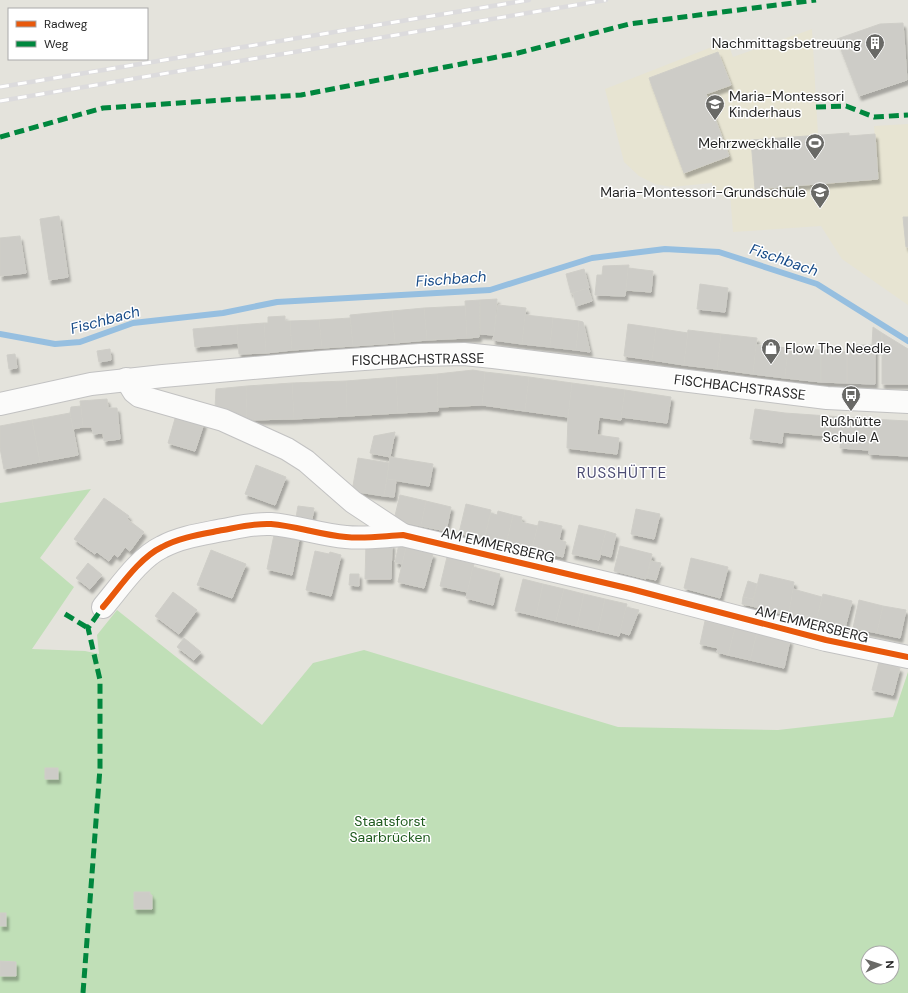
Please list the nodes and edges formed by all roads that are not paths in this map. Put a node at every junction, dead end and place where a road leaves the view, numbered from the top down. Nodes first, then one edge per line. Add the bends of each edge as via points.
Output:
1 (126, 379) junction
2 (908, 402) edge
3 (0, 404) edge
4 (403, 535) junction
5 (103, 607) dead end
6 (908, 657) edge

1 - 2 street, FISCHBACHSTRASSE via 322,362 464,354 826,398
1 - 3 street, FISCHBACHSTRASSE
1 - 4 street, AM EMMERSBERG via 139,396 223,420 287,449 306,461 353,502
4 - 5 street, AM EMMERSBERG via 345,537 270,524 252,525 176,541 148,557 129,575
4 - 6 street, AM EMMERSBERG via 631,589 865,650

